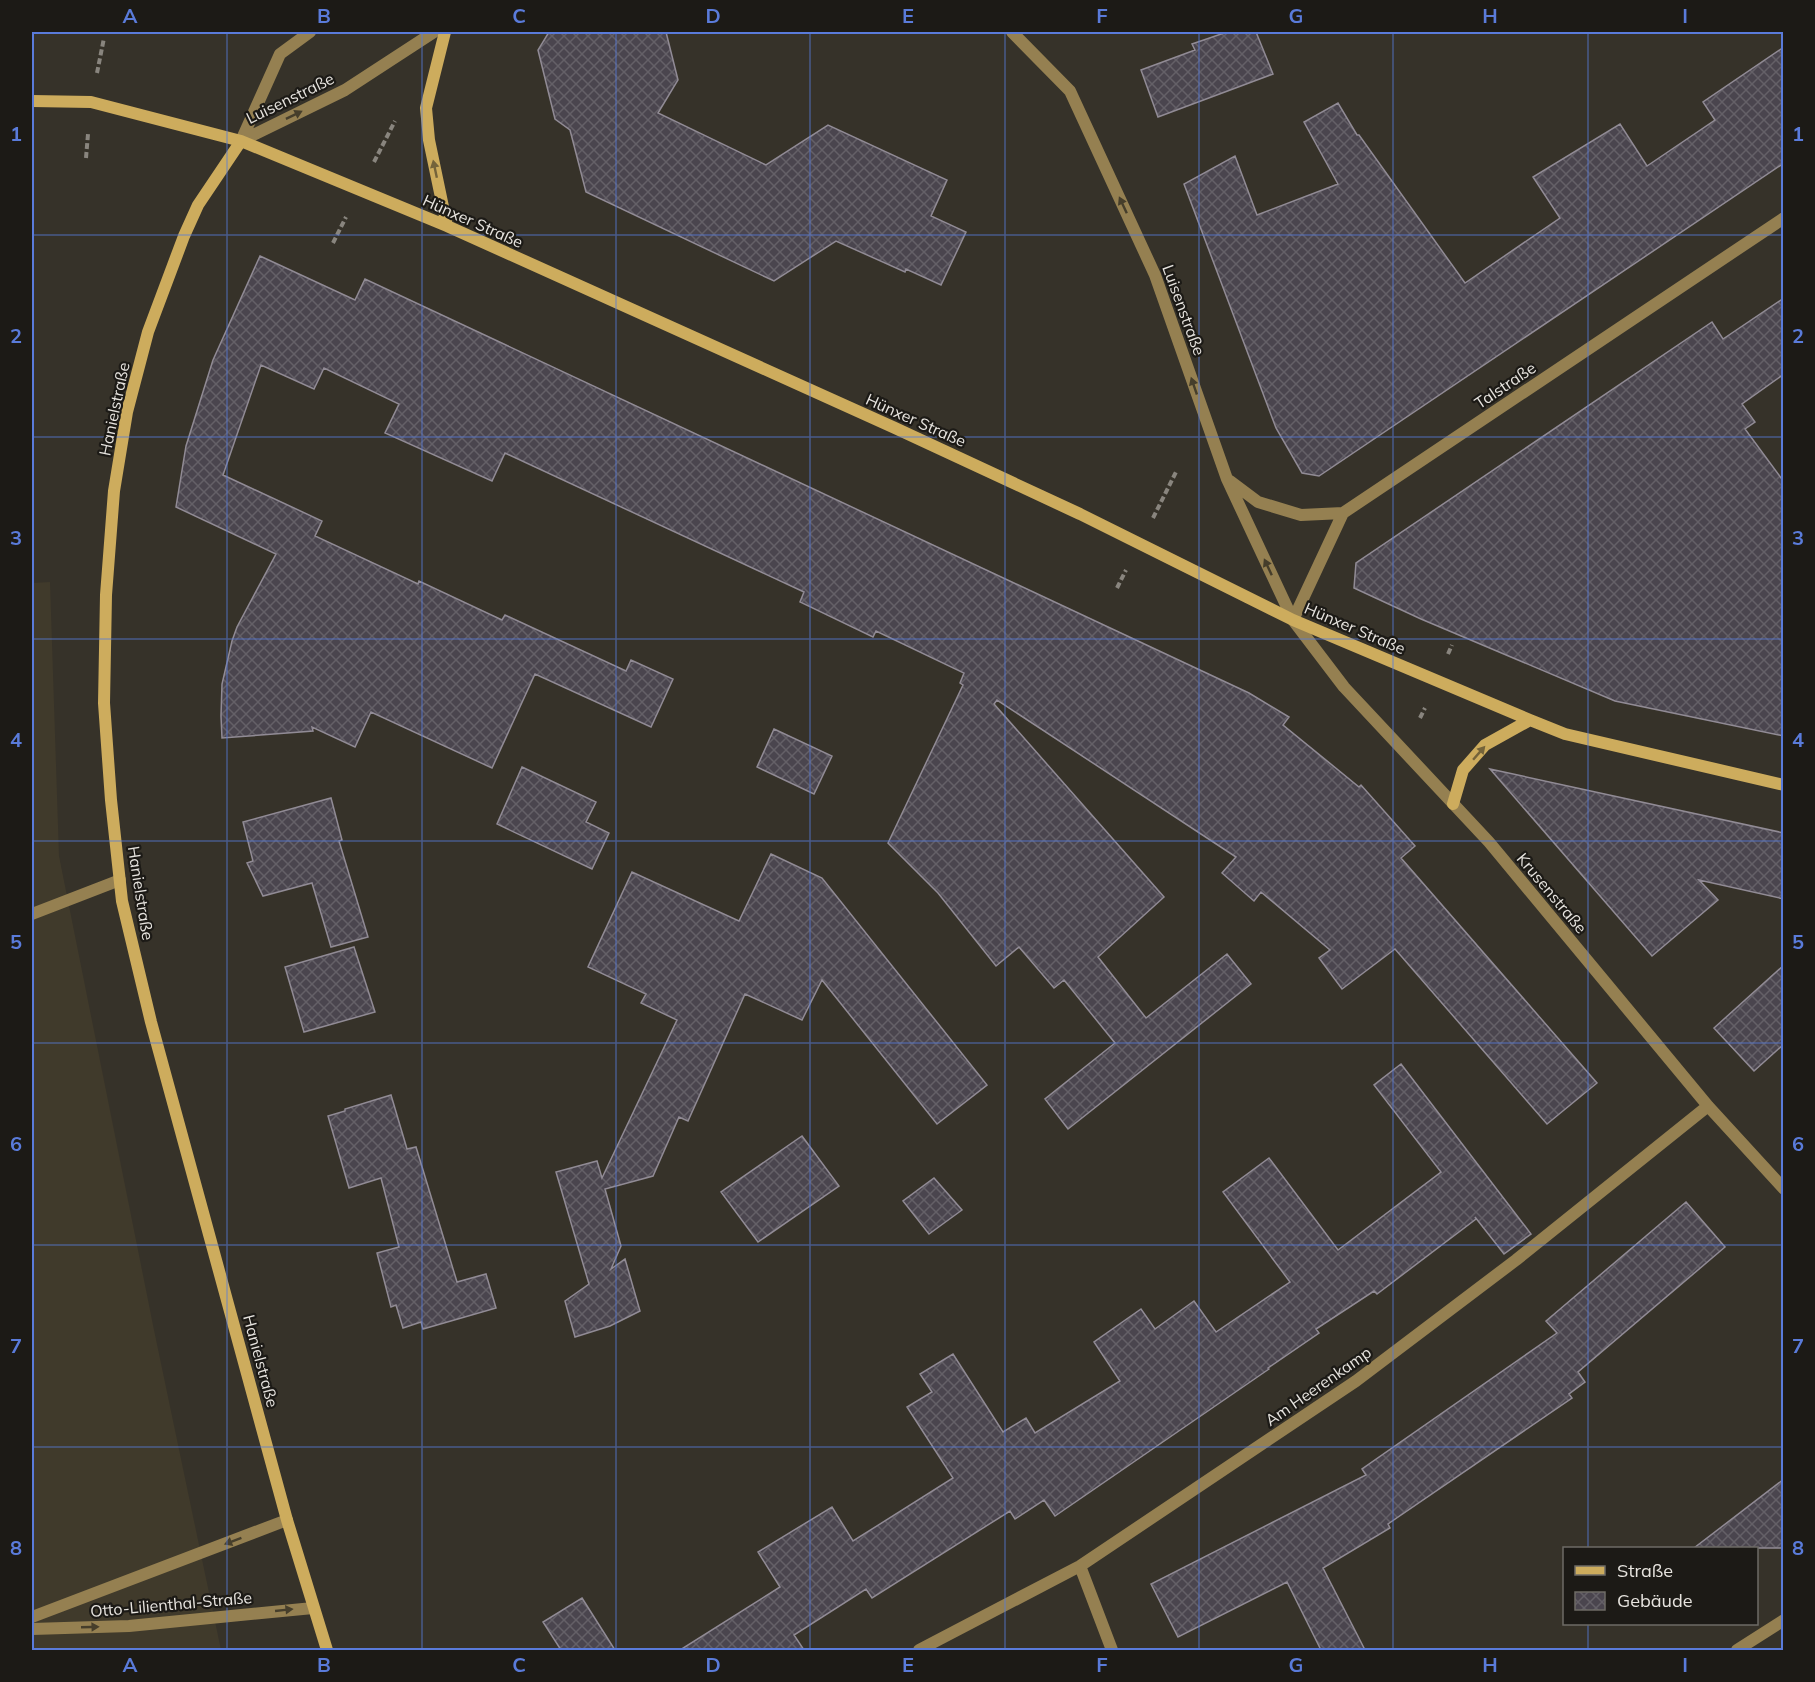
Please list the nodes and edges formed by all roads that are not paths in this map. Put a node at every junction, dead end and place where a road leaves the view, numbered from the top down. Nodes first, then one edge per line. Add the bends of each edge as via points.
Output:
1 (310, 32) edge
2 (434, 32) edge
3 (445, 32) edge
4 (1012, 32) edge
5 (32, 101) edge
6 (241, 141) junction
7 (1784, 218) edge
8 (447, 226) junction
9 (1227, 479) junction
10 (1343, 513) junction
11 (1293, 620) junction
12 (1530, 720) junction
13 (1784, 784) edge
14 (1453, 804) junction
15 (120, 880) junction
16 (32, 914) edge
17 (1708, 1106) junction
18 (1784, 1189) edge
19 (287, 1520) junction
20 (1080, 1566) junction
21 (313, 1608) junction
22 (32, 1617) edge
23 (1784, 1620) edge
24 (32, 1629) edge
25 (327, 1650) edge
26 (919, 1650) edge
27 (1112, 1650) edge
28 (1737, 1650) edge

1 - 6 street, Luisenstraße via 280,54
6 -> 2 street, Luisenstraße via 345,90
8 -> 3 main road via 426,108
9 -> 4 street, Luisenstraße via 1155,275 1071,91
5 - 6 main road, Hünxer Straße via 91,102
6 - 8 main road, Hünxer Straße
6 - 15 main road, Hanielstraße via 198,205 148,332 114,491 106,595 104,703
7 - 10 street, Talstraße
8 - 11 main road, Hünxer Straße via 1058,504
9 - 10 street via 1258,501 1301,516
11 -> 9 street, Luisenstraße
10 - 11 street
11 - 12 main road, Hünxer Straße
11 - 14 street, Krusenstraße via 1344,687
12 - 13 main road, Hünxer Straße via 1565,734
14 -> 12 main road via 1463,771 1485,745
14 - 17 street, Krusenstraße
15 - 16 street
15 - 19 main road, Hanielstraße via 151,1022
17 - 18 street, Krusenstraße
17 - 20 street, Am Heerenkamp via 1516,1260 1356,1381
19 - 21 main road, Hanielstraße
19 -> 22 street, Otto-Lilienthal-Straße
20 - 26 street, Am Heerenkamp
20 - 27 street
24 -> 21 street, Otto-Lilienthal-Straße via 129,1626
21 - 25 main road, Hanielstraße
23 - 28 street

